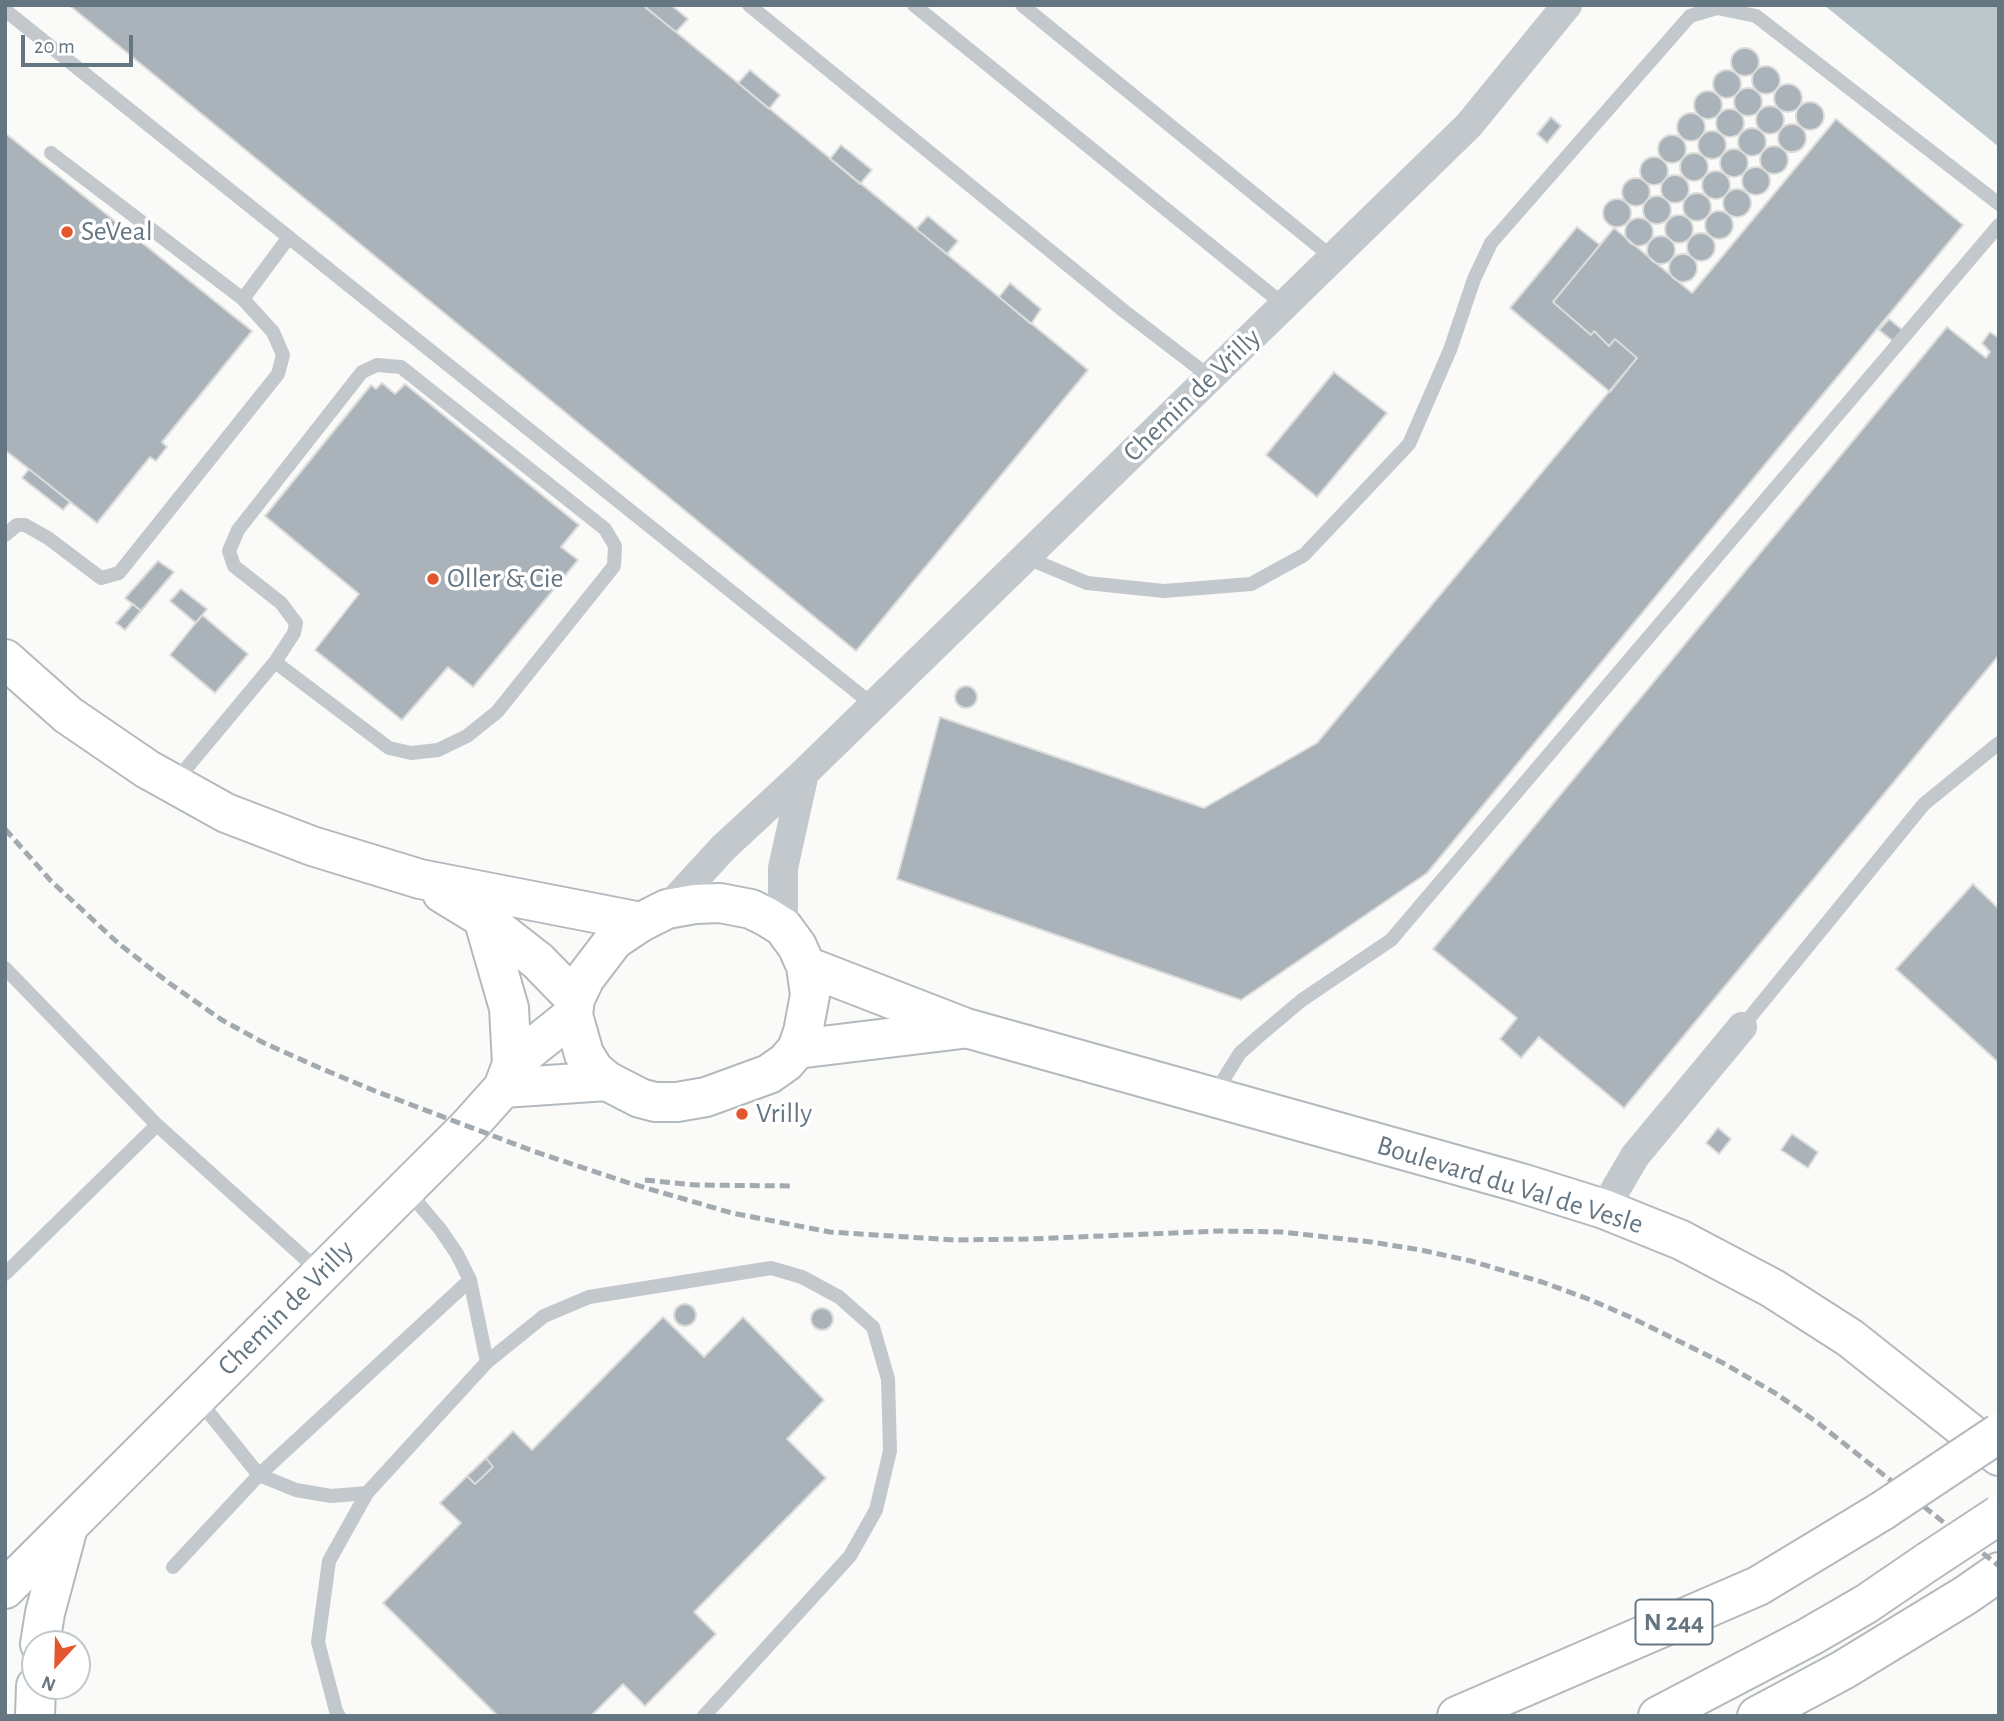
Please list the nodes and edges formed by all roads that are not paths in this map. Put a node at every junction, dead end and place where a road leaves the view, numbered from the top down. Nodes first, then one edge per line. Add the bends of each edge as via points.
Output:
1 (749, 5) edge
2 (914, 5) edge
3 (1022, 5) edge
4 (1567, 5) edge
5 (5, 10) edge
6 (51, 153) dead end
7 (1999, 204) edge
8 (1999, 225) edge
9 (289, 237) junction
10 (1333, 258) junction
11 (243, 299) junction
12 (1284, 305) junction
13 (1210, 377) junction
14 (5, 535) edge
15 (1025, 557) junction
16 (5, 659) edge
17 (275, 662) junction
18 (873, 705) junction
19 (1999, 743) edge
20 (804, 773) junction
21 (173, 784) junction
22 (420, 879) junction
23 (654, 916) junction
24 (484, 918) junction
25 (783, 927) junction
26 (806, 966) junction
27 (5, 968) edge
28 (574, 1007) junction
29 (1742, 1027) joint
30 (966, 1028) junction
31 (797, 1049) junction
32 (507, 1076) junction
33 (607, 1081) junction
34 (1213, 1097) junction
35 (157, 1125) junction
36 (406, 1189) junction
37 (1604, 1209) junction
38 (321, 1273) junction
39 (5, 1274) edge
40 (470, 1280) junction
41 (488, 1362) junction
42 (197, 1398) junction
43 (1999, 1433) edge
44 (1999, 1456) edge
45 (259, 1475) junction
46 (367, 1493) junction
47 (1999, 1515) edge
48 (68, 1527) junction
49 (173, 1567) dead end
50 (1999, 1572) edge
51 (5, 1589) edge
52 (42, 1630) edge
53 (340, 1716) edge
54 (704, 1716) edge
55 (1457, 1716) edge
56 (1658, 1716) edge
57 (1757, 1716) edge

1 - 13 lane
2 - 12 lane
3 - 10 lane
4 - 10 street, Chemin de Vrilly via 1469,125
5 - 9 lane
6 - 11 lane
7 - 15 lane via 1756,16 1717,8 1690,16 1491,243 1409,444 1304,555 1251,584 1164,591 1087,583
8 - 34 lane via 1391,940 1302,1000 1240,1052
9 - 11 lane
9 - 18 lane
10 - 12 street, Chemin de Vrilly
11 - 14 lane via 273,332 284,355 278,374 119,573 101,578 25,525 17,525
12 - 13 street, Chemin de Vrilly
13 - 15 street, Chemin de Vrilly
15 - 18 street, Chemin de Vrilly
16 - 21 main road via 68,715
17 - 17 lane via 389,748 411,753 438,750 467,736 497,712 614,566 615,546 605,529 401,367 377,365 354,382 238,530 229,551 234,566 281,603 296,623
17 - 21 lane
18 - 20 street, Chemin de Vrilly
19 - 29 lane via 1924,804
20 - 23 street, Chemin de Vrilly
20 - 25 street via 783,868
21 - 22 main road via 226,813
22 - 23 main road
22 - 24 main road
23 - 25 main road via 695,904 720,903 751,909
23 - 28 main road via 614,940 585,978
24 - 28 main road via 538,961
24 - 32 main road via 509,1008
25 - 26 main road
26 - 30 main road, Boulevard du Val de Vesle
26 - 31 main road via 810,995
27 - 35 lane
28 - 32 main road, Chemin de Vrilly
28 - 33 main road via 584,1054
29 - 37 street via 1635,1156
30 - 31 main road, Boulevard du Val de Vesle
30 - 34 main road, Boulevard du Val de Vesle
31 - 33 main road via 769,1074 696,1099 654,1102
32 - 33 main road
32 - 36 main road, Chemin de Vrilly via 469,1126
34 - 37 main road, Boulevard du Val de Vesle
35 - 38 lane
35 - 39 lane
36 - 38 main road, Chemin de Vrilly
36 - 40 lane via 440,1229
37 - 44 main road, Boulevard du Val de Vesle via 1681,1240 1783,1296 1850,1338
38 - 42 main road, Chemin de Vrilly
40 - 41 lane
40 - 45 lane
41 - 46 lane
41 - 54 lane via 544,1315 589,1297 771,1268 802,1277 839,1297 873,1327 888,1378 890,1451 876,1510 850,1556
42 - 45 lane
42 - 48 main road, Chemin de Vrilly
43 - 55 main road, N 244, bridge via 1758,1586
45 - 46 lane via 296,1490 331,1496
45 - 49 lane
46 - 53 lane via 329,1561 318,1642
47 - 56 main road, N 244, bridge via 1866,1604
48 - 51 main road, Chemin de Vrilly
48 - 52 main road
50 - 57 main road via 1843,1670

